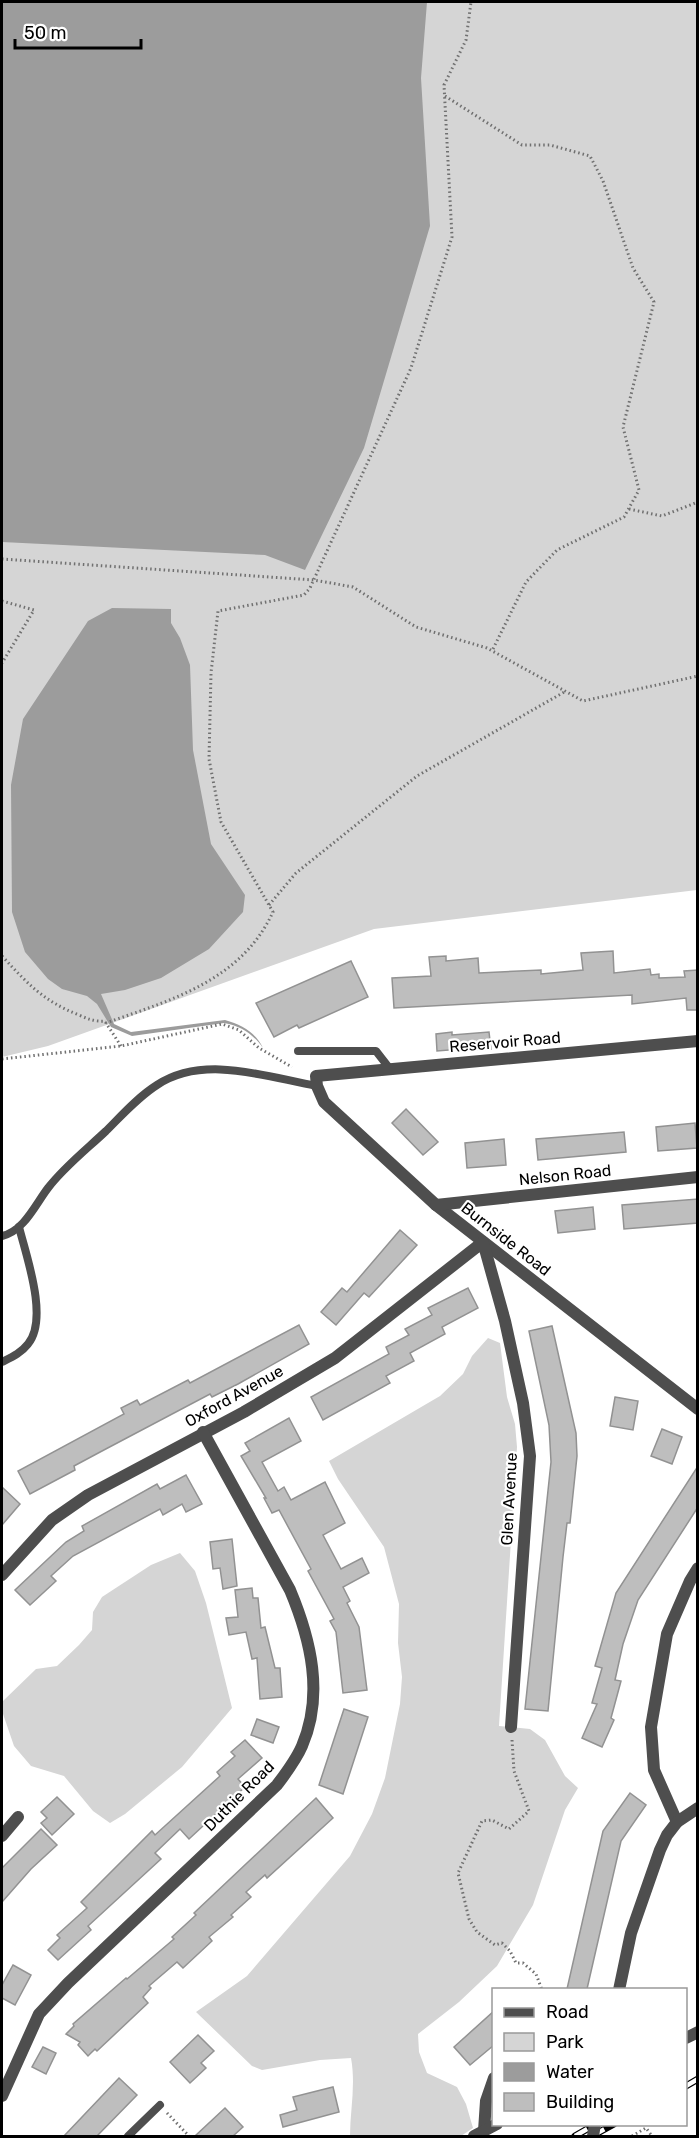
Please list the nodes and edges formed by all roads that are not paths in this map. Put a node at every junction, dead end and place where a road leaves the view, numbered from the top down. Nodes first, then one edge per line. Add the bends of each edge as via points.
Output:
1 (698, 1041) edge
2 (298, 1051) dead end
3 (390, 1069) junction
4 (316, 1081) junction
5 (698, 1177) edge
6 (436, 1205) junction
7 (20, 1227) junction
8 (2, 1236) edge
9 (483, 1242) junction
10 (2, 1362) edge
11 (698, 1409) edge
12 (203, 1432) junction
13 (698, 1568) edge
14 (2, 1575) edge
15 (511, 1726) road end
16 (698, 1808) edge
17 (18, 1817) dead end
18 (677, 1821) junction
19 (2, 1836) edge
20 (619, 1988) edge
21 (492, 2084) edge
22 (2, 2096) edge
23 (160, 2105) road end
24 (493, 2126) edge
25 (479, 2134) edge
26 (128, 2136) edge

1 - 3 street, Reservoir Road
2 - 3 lane via 376,1051
3 - 4 street, Reservoir Road
4 - 6 street, Burnside Road via 324,1102
4 - 7 lane via 226,1070 199,1070 172,1077 144,1094 49,1186
5 - 6 street, Nelson Road
6 - 9 street, Burnside Road
7 - 8 lane
7 - 10 lane via 37,1309 35,1330 30,1343
9 - 11 street, Burnside Road
9 - 12 street, Oxford Avenue via 335,1358
9 - 15 street, Glen Avenue via 505,1321 530,1456
12 - 14 street, Oxford Avenue via 88,1495 52,1520
12 - 22 street, Duthie Road via 299,1611 315,1685 309,1728 302,1747 277,1785 39,2014
13 - 18 street via 667,1634 651,1727 654,1770
16 - 18 street
17 - 19 street
18 - 20 street via 660,1850 645,1889
21 - 25 street
23 - 26 lane
24 - 25 street

